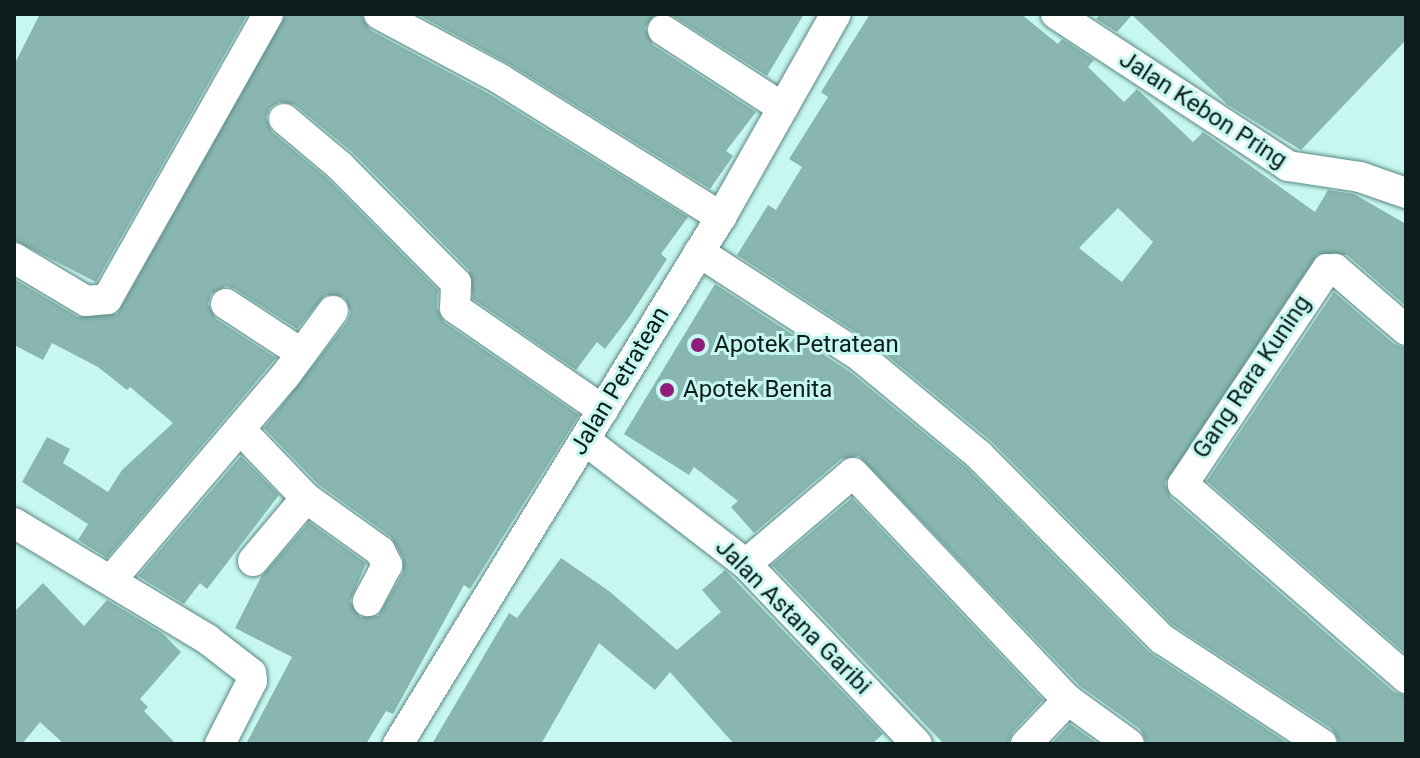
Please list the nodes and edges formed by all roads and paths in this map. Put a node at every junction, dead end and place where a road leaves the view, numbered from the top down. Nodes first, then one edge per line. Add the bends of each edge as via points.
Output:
1 (268, 14) edge
2 (379, 14) edge
3 (836, 14) edge
4 (1069, 18) edge
5 (663, 30) dead end
6 (783, 108) junction
7 (284, 119) dead end
8 (1406, 193) edge
9 (721, 217) junction
10 (699, 252) junction
11 (14, 258) edge
12 (226, 304) dead end
13 (333, 311) dead end
14 (1406, 330) edge
15 (301, 353) junction
16 (603, 410) junction
17 (240, 429) junction
18 (585, 440) junction
19 (306, 498) junction
20 (14, 523) edge
21 (253, 561) dead end
22 (746, 564) junction
23 (112, 579) junction
24 (368, 601) dead end
25 (1406, 678) edge
26 (1068, 700) junction
27 (900, 738) edge
28 (220, 744) edge
29 (398, 744) edge
30 (1026, 744) edge
31 (1129, 744) edge
32 (1322, 744) edge

1 - 11 street via 107,299 100,304 86,301
2 - 9 street via 500,79
3 - 6 street, Jalan Petratean
4 - 8 street, Jalan Kebon Pring via 1288,166 1360,177
5 - 6 street
6 - 9 street, Jalan Petratean
7 - 16 street via 340,166 456,283 455,308
9 - 10 street, Jalan Petratean
10 - 16 street, Jalan Petratean
10 - 32 street via 861,357 979,455 1162,639
12 - 15 street
13 - 15 street
14 - 25 street, Gang Rara Kuning via 1335,269 1327,269 1183,484
15 - 17 street
16 - 18 street, Jalan Petratean
17 - 19 street
17 - 23 street
18 - 22 street, Jalan Astana Garibi
18 - 29 street, Jalan Petratean
19 - 21 street
19 - 24 street via 386,559 386,570
20 - 23 street
22 - 26 street via 853,473
22 - 27 street, Jalan Astana Garibi
23 - 28 street via 251,673 252,681
26 - 30 street
26 - 31 street

